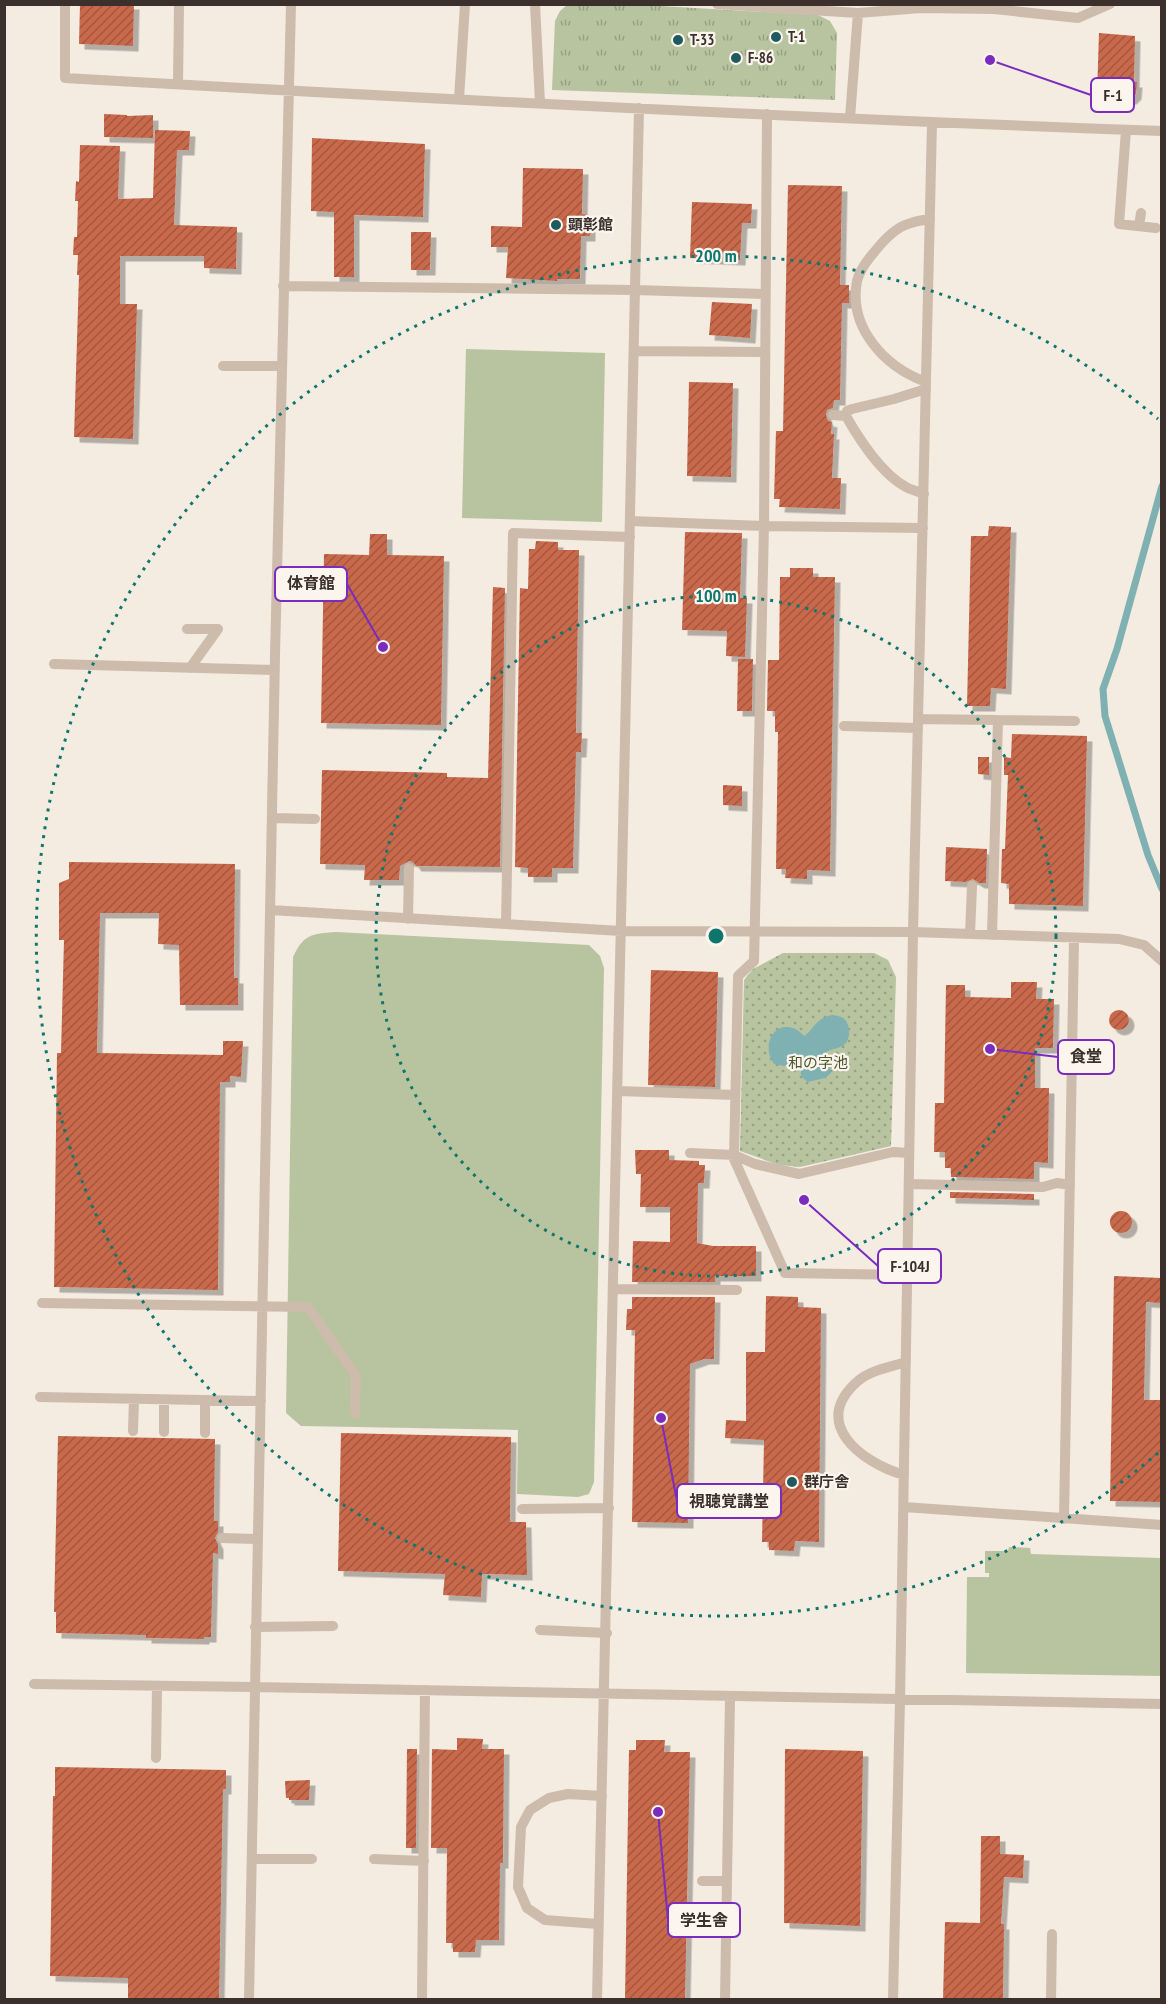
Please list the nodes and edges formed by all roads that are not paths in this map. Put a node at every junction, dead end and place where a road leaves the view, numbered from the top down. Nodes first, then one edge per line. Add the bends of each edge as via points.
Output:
1 (65, 4) edge
2 (179, 4) edge
3 (291, 4) edge
4 (465, 4) edge
5 (535, 4) edge
6 (717, 4) edge
7 (1110, 4) edge
8 (921, 6) edge
9 (994, 7) edge
10 (858, 13) junction
11 (178, 84) junction
12 (288, 91) junction
13 (459, 99) junction
14 (540, 103) junction
15 (639, 108) junction
16 (767, 114) junction
17 (850, 118) junction
18 (932, 123) junction
19 (1126, 130) junction
20 (1161, 131) edge
21 (1141, 213) dead end
22 (930, 219) junction
23 (1139, 226) junction
24 (1156, 228) dead end
25 (283, 286) junction
26 (635, 290) junction
27 (765, 294) junction
28 (634, 351) junction
29 (765, 352) junction
30 (223, 366) dead end
31 (281, 366) junction
32 (926, 386) junction
33 (832, 415) dead end
34 (846, 416) junction
35 (924, 494) junction
36 (630, 521) junction
37 (764, 526) junction
38 (923, 528) junction
39 (630, 537) junction
40 (187, 629) dead end
41 (54, 664) dead end
42 (190, 668) junction
43 (275, 670) junction
44 (998, 720) junction
45 (1075, 721) dead end
46 (918, 724) junction
47 (844, 726) dead end
48 (273, 818) junction
49 (315, 819) dead end
50 (409, 868) dead end
51 (972, 886) dead end
52 (270, 910) junction
53 (408, 919) junction
54 (506, 924) junction
55 (621, 931) junction
56 (754, 932) junction
57 (913, 932) junction
58 (970, 934) junction
59 (992, 935) junction
60 (1074, 938) junction
61 (1161, 961) edge
62 (618, 1091) junction
63 (735, 1095) junction
64 (690, 1153) dead end
65 (909, 1153) junction
66 (734, 1155) junction
67 (909, 1184) junction
68 (1070, 1185) junction
69 (907, 1275) junction
70 (613, 1289) junction
71 (737, 1290) dead end
72 (42, 1303) dead end
73 (264, 1307) junction
74 (906, 1362) junction
75 (40, 1397) dead end
76 (134, 1399) junction
77 (164, 1400) junction
78 (205, 1400) junction
79 (261, 1401) junction
80 (355, 1414) dead end
81 (133, 1431) dead end
82 (164, 1432) dead end
83 (205, 1433) dead end
84 (904, 1475) junction
85 (904, 1507) junction
86 (609, 1508) junction
87 (522, 1509) dead end
88 (1064, 1519) junction
89 (1161, 1526) edge
90 (222, 1538) dead end
91 (258, 1539) junction
92 (333, 1626) dead end
93 (255, 1627) junction
94 (540, 1630) dead end
95 (606, 1633) junction
96 (34, 1684) dead end
97 (157, 1686) junction
98 (254, 1687) junction
99 (425, 1690) junction
100 (605, 1695) junction
101 (730, 1697) junction
102 (900, 1700) junction
103 (1161, 1704) edge
104 (156, 1758) dead end
105 (602, 1796) junction
106 (252, 1859) junction
107 (312, 1859) dead end
108 (374, 1859) dead end
109 (424, 1861) junction
110 (702, 1881) dead end
111 (727, 1881) junction
112 (598, 1924) junction
113 (1052, 1935) dead end
114 (249, 2000) edge
115 (422, 2000) edge
116 (597, 2000) edge
117 (725, 2000) edge
118 (893, 2000) edge
119 (1051, 2000) edge

1 - 11 lane via 65,78
2 - 11 lane
3 - 12 lane
4 - 13 lane
5 - 14 lane
6 - 10 lane
7 - 9 lane via 1078,18
8 - 9 lane
8 - 10 lane
10 - 17 lane
11 - 12 lane
12 - 13 lane
12 - 25 lane
13 - 14 lane
14 - 15 lane
15 - 16 lane
15 - 26 lane
16 - 17 lane
16 - 27 lane
17 - 18 lane
18 - 19 lane
18 - 22 lane
19 - 20 lane
19 - 23 lane via 1119,224
21 - 23 lane
22 - 32 lane
22 - 32 lane via 905,224 877,247 857,280 856,311 867,336 889,361
23 - 24 lane
25 - 26 lane
25 - 31 lane
26 - 27 lane
26 - 28 lane
27 - 29 lane
28 - 29 lane
28 - 36 lane
29 - 37 lane
30 - 31 lane
31 - 43 lane
32 - 34 lane via 852,409
32 - 35 lane
33 - 34 lane
34 - 35 lane via 866,447 896,480
35 - 38 lane
36 - 37 lane
36 - 39 lane
37 - 38 lane
37 - 56 lane
38 - 46 lane
39 - 54 lane via 513,533
39 - 55 lane
40 - 42 lane via 218,629
41 - 42 lane
42 - 43 lane
43 - 48 lane
44 - 45 lane
44 - 46 lane
44 - 59 lane
46 - 47 lane
46 - 57 lane
48 - 49 lane
48 - 52 lane
50 - 53 lane
51 - 58 lane
52 - 53 lane
52 - 73 lane
53 - 54 lane
54 - 55 lane
55 - 56 lane
55 - 62 lane
56 - 57 lane
56 - 63 lane via 754,961 738,976
57 - 58 lane
57 - 65 lane
58 - 59 lane
59 - 60 lane
60 - 61 lane via 1119,939 1144,945
60 - 68 lane
62 - 63 lane
62 - 70 lane
63 - 66 lane
64 - 66 lane
65 - 66 lane via 893,1152 799,1174
65 - 67 lane
66 - 69 lane via 785,1273
67 - 68 lane
67 - 69 lane
68 - 88 lane
69 - 74 lane
70 - 71 lane
70 - 86 lane
72 - 73 lane
73 - 79 lane
73 - 80 lane via 308,1307 356,1376
74 - 84 lane
74 - 84 lane via 860,1379 840,1404 838,1422 845,1439 858,1451
75 - 76 lane
76 - 77 lane
76 - 81 lane
77 - 78 lane
77 - 82 lane
78 - 79 lane
78 - 83 lane
79 - 91 lane
84 - 85 lane
85 - 88 lane
85 - 102 lane
86 - 87 lane
86 - 95 lane
88 - 89 lane
90 - 91 lane
91 - 93 lane
92 - 93 lane
93 - 98 lane
94 - 95 lane
95 - 100 lane
96 - 97 lane
97 - 98 lane
97 - 104 lane
98 - 99 lane
98 - 106 lane
99 - 100 lane
99 - 109 lane
100 - 101 lane
100 - 105 lane
101 - 102 lane
101 - 111 lane
102 - 103 lane
102 - 118 lane
105 - 112 lane
105 - 112 lane via 568,1794 549,1798 530,1810 521,1827 518,1887 527,1908 544,1920
106 - 107 lane
106 - 114 lane
108 - 109 lane
109 - 115 lane
110 - 111 lane
111 - 117 lane
112 - 116 lane
113 - 119 lane

